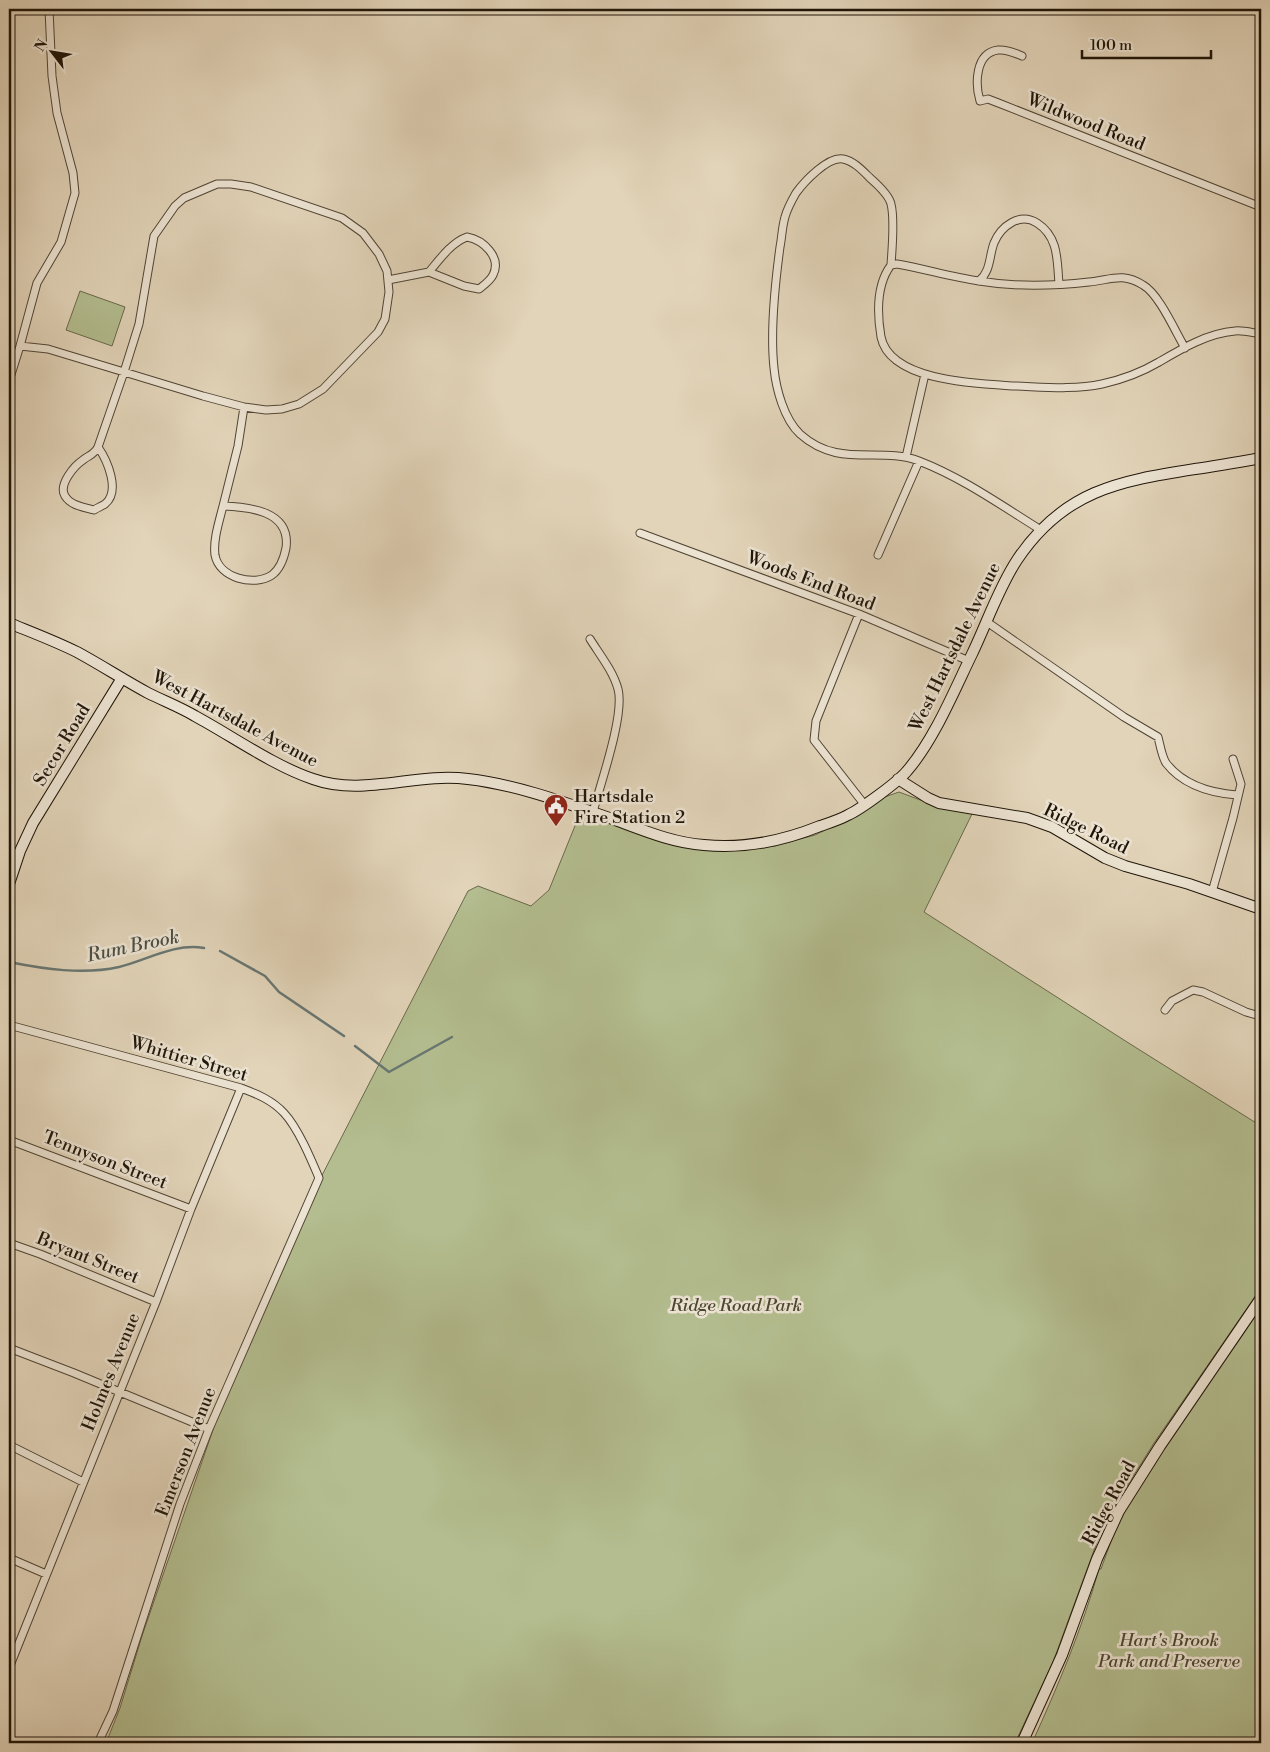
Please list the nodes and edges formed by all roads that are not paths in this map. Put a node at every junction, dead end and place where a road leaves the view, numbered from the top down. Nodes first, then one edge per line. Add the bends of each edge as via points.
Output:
1 (49, 9) edge
2 (1022, 56) dead end
3 (1261, 207) edge
4 (891, 265) junction
5 (429, 272) junction
6 (388, 280) junction
7 (979, 281) junction
8 (1059, 284) junction
9 (1261, 334) edge
10 (20, 346) junction
11 (1185, 348) junction
12 (124, 372) junction
13 (925, 374) junction
14 (9, 381) edge
15 (244, 407) junction
16 (98, 447) junction
17 (906, 457) junction
18 (1261, 458) edge
19 (919, 461) junction
20 (223, 506) junction
21 (1041, 530) junction
22 (640, 533) dead end
23 (878, 555) dead end
24 (859, 614) junction
25 (987, 622) junction
26 (9, 623) edge
27 (590, 639) dead end
28 (969, 661) junction
29 (122, 678) junction
30 (1233, 759) dead end
31 (898, 779) junction
32 (1237, 795) junction
33 (864, 804) junction
34 (592, 812) junction
35 (9, 884) edge
36 (1212, 892) junction
37 (1261, 910) edge
38 (1165, 1010) dead end
39 (1261, 1015) edge
40 (9, 1024) edge
41 (241, 1088) junction
42 (9, 1140) edge
43 (319, 1178) joint
44 (191, 1209) junction
45 (9, 1243) edge
46 (1261, 1298) edge
47 (156, 1302) junction
48 (9, 1348) edge
49 (120, 1392) junction
50 (209, 1429) junction
51 (9, 1444) edge
52 (83, 1482) junction
53 (9, 1558) edge
54 (46, 1574) junction
55 (9, 1667) edge
56 (98, 1743) edge
57 (1022, 1743) edge

1 - 10 street via 52,76 75,193 61,242 37,283
2 - 3 street, Wildwood Road via 996,50 984,58 977,75 980,101 988,99 1002,104
4 - 7 street
4 - 13 street via 878,297 882,341 893,357
4 - 17 street via 891,203 880,186 850,161 837,158 826,163 797,192 785,218 777,270 774,370 781,400 791,421 811,442 844,454
5 - 5 street via 460,239 467,237 483,244 493,254 493,274 478,289
5 - 6 street
6 - 12 street via 387,271 374,247 363,233 342,218 250,187 217,184 184,198 154,236 140,324
6 - 15 street via 385,319 378,332 323,389 299,404 282,409
7 - 8 street via 1013,285
7 - 8 street via 988,269 995,242 1009,223 1029,219 1052,237
8 - 11 street via 1128,277 1155,296
9 - 11 street via 1224,332
10 - 12 street via 48,349
10 - 14 street
11 - 13 street via 1115,380 1083,386 982,385
12 - 15 street
12 - 16 street
13 - 17 street
15 - 20 street
16 - 16 street via 111,474 112,492 106,503 94,510 72,502 64,491 73,470
17 - 19 street
18 - 21 main road, West Hartsdale Avenue via 1156,474 1113,486 1086,496 1054,517
19 - 21 street via 953,476
19 - 23 street
20 - 20 street via 260,510 273,517 284,530 287,539 284,558 272,574 256,581 242,580 221,567 214,547
21 - 25 main road, West Hartsdale Avenue via 1016,563
22 - 24 street, Woods End Road
24 - 28 street, Woods End Road
24 - 33 street via 813,735
25 - 28 main road, West Hartsdale Avenue
25 - 32 street via 1158,737 1165,762 1186,781 1217,793
26 - 29 main road, West Hartsdale Avenue via 75,651
27 - 34 street via 619,691 613,740
28 - 31 main road, West Hartsdale Avenue via 929,738 910,768
29 - 34 main road, West Hartsdale Avenue via 291,770 332,785 464,778 500,784
29 - 35 main road, Secor Road via 33,823
30 - 32 street via 1241,784
31 - 33 main road, West Hartsdale Avenue
31 - 36 main road, Ridge Road via 940,803 1027,818 1052,827 1125,866
32 - 36 street
33 - 34 main road, West Hartsdale Avenue via 848,815 802,833 736,846 701,845 677,840
36 - 37 main road, Ridge Road
38 - 39 street via 1177,998 1193,990
40 - 41 street, Whittier Street
41 - 43 street, Whittier Street via 261,1095 285,1113 309,1153
41 - 44 street, Holmes Avenue
42 - 44 street, Tennyson Street
43 - 50 street, Emerson Avenue
44 - 47 street, Holmes Avenue
45 - 47 street, Bryant Street
46 - 57 main road, Ridge Road via 1118,1510 1062,1655
47 - 49 street, Holmes Avenue
48 - 49 street
49 - 50 street
49 - 52 street, Holmes Avenue
50 - 56 street, Emerson Avenue via 180,1504 113,1711
51 - 52 street
52 - 54 street, Holmes Avenue
53 - 54 street
54 - 55 street, Holmes Avenue

